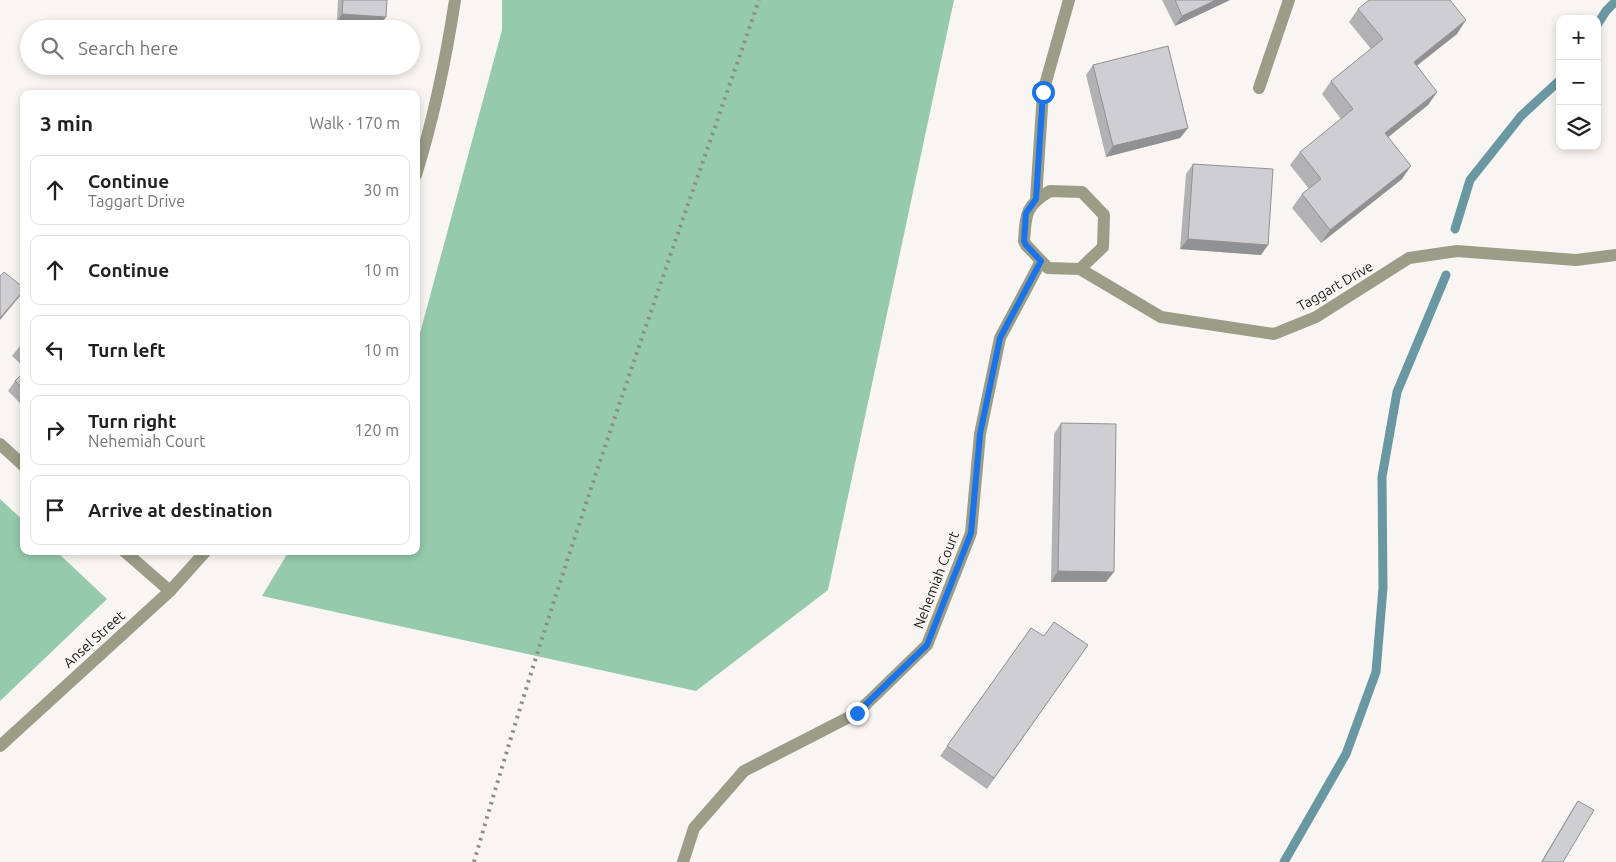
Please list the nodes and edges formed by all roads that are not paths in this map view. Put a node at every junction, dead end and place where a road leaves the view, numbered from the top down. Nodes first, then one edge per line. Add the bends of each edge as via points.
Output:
1 (455, 0) edge
2 (1069, 0) edge
3 (1289, 0) edge
4 (1259, 88) dead end
5 (420, 162) edge
6 (1036, 199) junction
7 (1616, 255) edge
8 (1041, 261) junction
9 (1080, 269) junction
10 (0, 444) edge
11 (20, 462) edge
12 (129, 555) edge
13 (202, 555) edge
14 (170, 591) junction
15 (0, 746) edge
16 (683, 862) edge

1 - 5 street via 449,42
2 - 6 street via 1043,92
3 - 4 street
6 - 8 street via 1026,213 1024,241
6 - 9 street via 1050,191 1082,192 1104,215 1103,247
7 - 9 street, Taggart Drive via 1576,260 1457,252 1408,258 1316,317 1274,334 1161,317
8 - 9 street via 1048,268
8 - 16 street, Nehemiah Court via 1000,338 980,434 971,533 927,645 857,713 744,771 694,828
10 - 11 street
12 - 14 street
13 - 14 street, Ansel Street
14 - 15 street, Ansel Street

